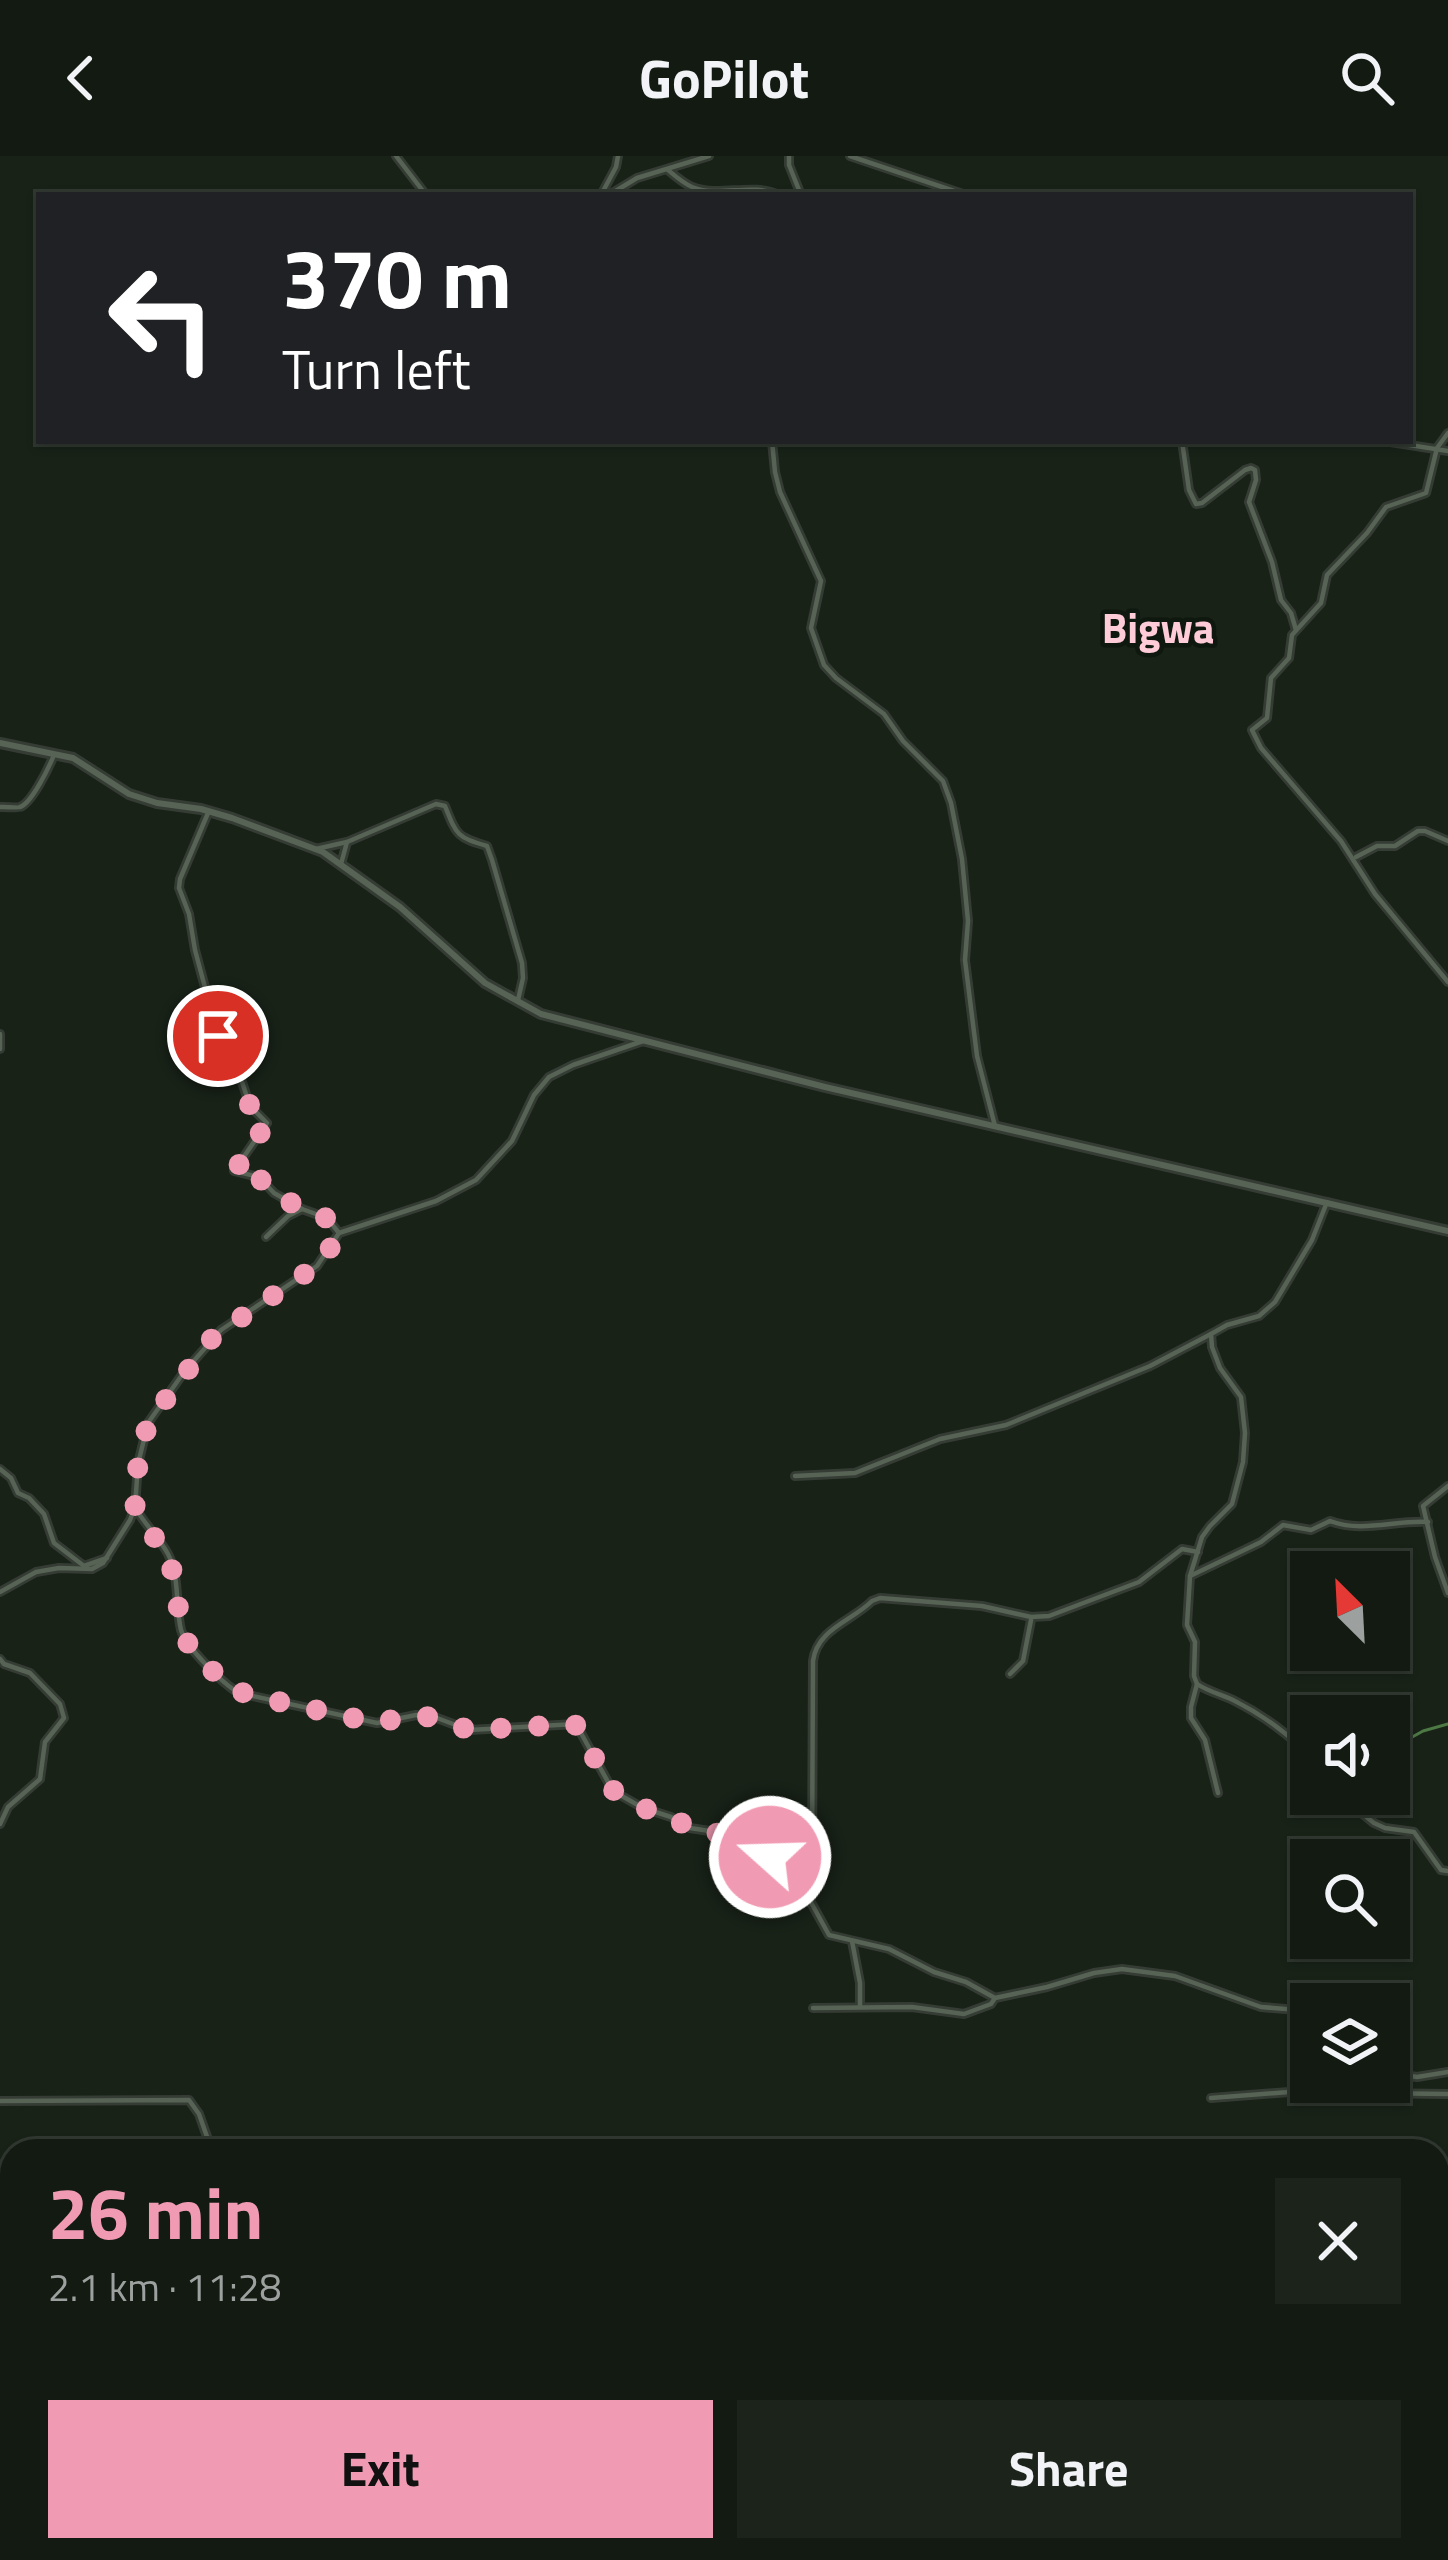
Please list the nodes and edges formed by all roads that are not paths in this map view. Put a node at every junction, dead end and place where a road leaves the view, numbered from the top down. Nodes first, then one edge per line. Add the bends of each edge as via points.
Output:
1 (396, 156) edge
2 (618, 156) edge
3 (709, 156) edge
4 (789, 156) edge
5 (850, 156) edge
6 (668, 170) junction
7 (425, 192) edge
8 (606, 192) edge
9 (611, 192) edge
10 (771, 192) edge
11 (800, 192) edge
12 (957, 192) edge
13 (1448, 433) edge
14 (772, 444) edge
15 (1182, 444) edge
16 (1407, 444) edge
17 (1437, 448) junction
18 (1448, 451) edge
19 (1296, 630) junction
20 (0, 743) edge
21 (55, 754) junction
22 (0, 806) edge
23 (208, 812) junction
24 (1448, 841) edge
25 (347, 842) junction
26 (316, 849) junction
27 (1354, 859) junction
28 (341, 864) junction
29 (1447, 979) edge
30 (518, 1002) junction
31 (0, 1034) edge
32 (643, 1041) junction
33 (0, 1048) edge
34 (995, 1126) junction
35 (1328, 1202) junction
36 (302, 1209) junction
37 (1448, 1231) edge
38 (339, 1233) junction
39 (266, 1237) dead end
40 (1211, 1334) junction
41 (0, 1469) edge
42 (794, 1476) dead end
43 (1448, 1486) edge
44 (135, 1507) junction
45 (1428, 1522) junction
46 (1198, 1552) junction
47 (107, 1558) junction
48 (1190, 1576) junction
49 (0, 1592) edge
50 (1448, 1593) edge
51 (1031, 1617) junction
52 (0, 1659) edge
53 (1010, 1674) dead end
54 (1198, 1684) junction
55 (1290, 1738) edge
56 (1219, 1792) dead end
57 (1364, 1815) edge
58 (0, 1825) edge
59 (1448, 1871) edge
60 (808, 1897) junction
61 (852, 1940) junction
62 (994, 1998) junction
63 (860, 2006) junction
64 (813, 2008) dead end
65 (1290, 2009) edge
66 (1448, 2072) edge
67 (1410, 2076) edge
68 (1448, 2094) edge
69 (1211, 2098) dead end
70 (0, 2101) edge
71 (208, 2139) edge

1 - 7 street
2 - 8 street
3 - 6 street
4 - 11 street
5 - 12 street
6 - 9 street
6 - 10 street via 691,187
13 - 17 street
14 - 34 street via 783,500 821,581 811,628 824,665 884,714 943,782 951,803 977,1056
15 - 19 street via 1196,504 1255,470 1249,502
16 - 17 street
17 - 18 street
17 - 19 street via 1426,493 1386,507 1328,575 1321,603
19 - 27 street via 1286,663 1271,678 1267,718 1252,733
20 - 21 street
21 - 22 street via 25,805
21 - 23 street via 128,794
23 - 26 street
23 - 36 street via 179,888 218,1036 250,1106 267,1123 233,1171 259,1178
24 - 27 street via 1418,831
25 - 26 street
25 - 28 street
25 - 30 street via 445,806 459,836 487,846 522,963
26 - 28 street
27 - 29 street
28 - 30 street
30 - 32 street
31 - 33 street
32 - 34 street
32 - 38 street via 549,1077 512,1141 476,1180
34 - 35 street
35 - 37 street
35 - 40 street via 1275,1302
36 - 38 street
36 - 39 street
38 - 44 street via 322,1262 213,1337 157,1408 144,1436
40 - 42 street via 1006,1425 940,1439 855,1473
40 - 46 street via 1220,1368 1241,1397 1245,1433 1232,1504
41 - 47 street via 44,1514 62,1551 82,1566
43 - 45 street via 1426,1502
44 - 47 street
44 - 60 street via 170,1559 186,1640 232,1689 376,1723 416,1715 469,1730 575,1724 613,1790 690,1828 716,1832 735,1854 765,1847 777,1878
45 - 48 street via 1283,1525
45 - 50 street
46 - 48 street
46 - 51 street via 1182,1549 1139,1582
47 - 49 street via 92,1570 36,1572
48 - 54 street via 1187,1625
51 - 53 street via 1023,1660
51 - 60 street via 880,1598 817,1642
52 - 58 street via 30,1672 64,1714 45,1742 40,1779
54 - 55 street
54 - 56 street via 1191,1718
57 - 59 street via 1414,1832
60 - 61 street via 826,1932
61 - 62 street
61 - 63 street
62 - 63 street via 964,2014
62 - 65 street via 1122,1969
63 - 64 street
66 - 67 street
68 - 69 street
70 - 71 street via 189,2100

